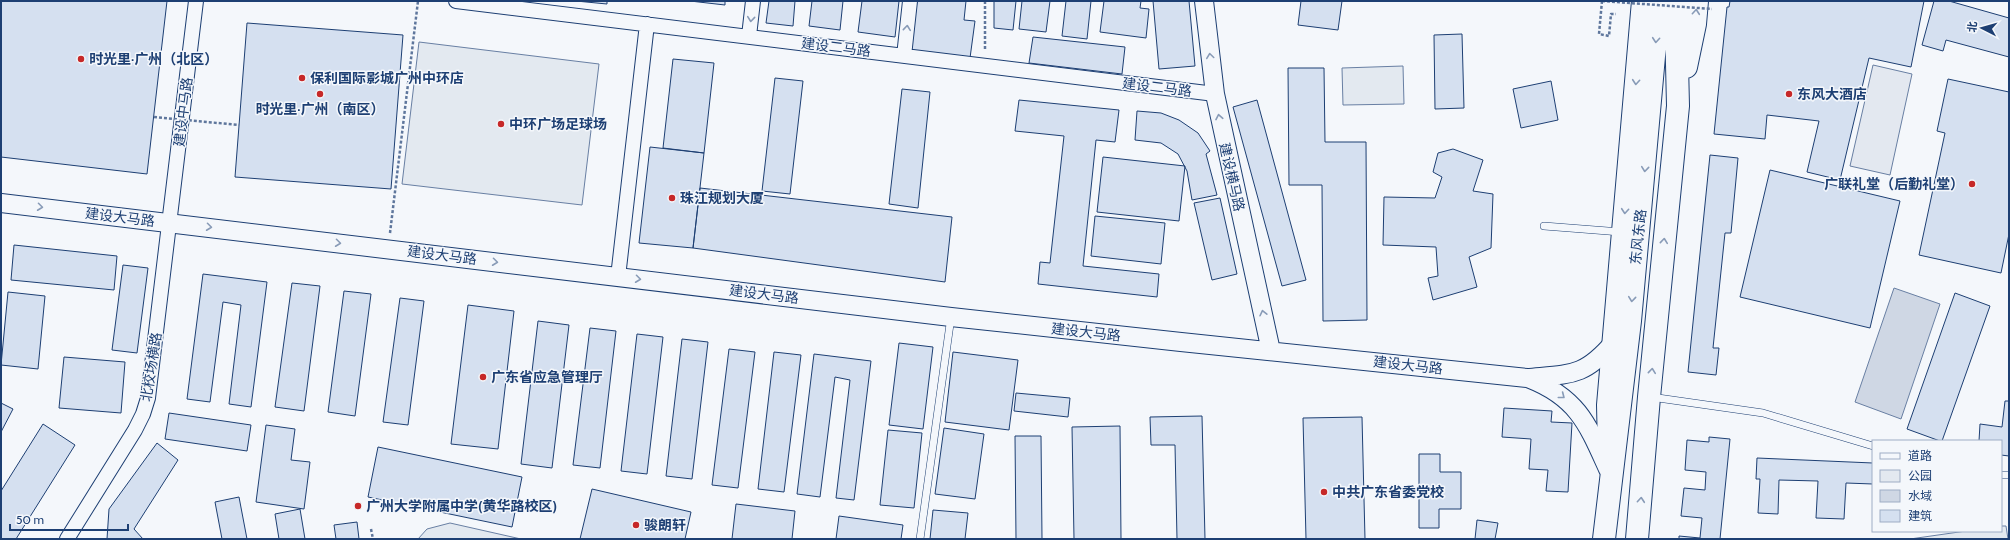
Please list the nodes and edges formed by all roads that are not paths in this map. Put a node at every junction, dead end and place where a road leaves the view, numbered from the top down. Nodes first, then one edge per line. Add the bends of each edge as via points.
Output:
1 (196, 1) edge
2 (456, 1) edge
3 (753, 1) edge
4 (910, 1) edge
5 (1204, 1) edge
6 (1643, 1) edge
7 (1660, 1) edge
8 (1678, 1) edge
9 (1705, 5) edge
10 (647, 24) junction
11 (749, 36) junction
12 (904, 56) junction
13 (1215, 94) junction
14 (1678, 106) junction
15 (1, 203) edge
16 (170, 223) junction
17 (1544, 226) dead end
18 (1623, 233) junction
19 (618, 277) junction
20 (951, 317) junction
21 (1614, 342) junction
22 (1271, 351) junction
23 (1527, 378) junction
24 (1649, 397) junction
25 (1872, 446) edge
26 (1610, 473) junction
27 (67, 539) edge
28 (920, 539) edge
29 (1604, 539) edge
30 (1637, 539) edge

1 - 16 street, 建设中马路
2 - 10 street, 建设二马路
3 -> 11 street
12 -> 4 street
13 -> 5 street, 建设横马路
6 -> 18 main road, 东风东路
7 -> 26 main road, 东风东路 via 1630,321
8 - 14 main road, 东风东路
14 -> 9 main road, 东风东路 via 1695,24
10 - 11 street, 建设二马路
10 - 19 street
11 - 12 street, 建设二马路
12 - 13 street, 建设二马路
22 -> 13 street, 建设横马路
24 -> 14 main road, 东风东路
15 -> 16 street, 建设大马路
16 -> 19 street, 建设大马路
16 - 27 street, 北校场横路 via 155,349 148,398 143,414
17 - 18 lane
18 - 21 main road, 东风东路
19 -> 20 street, 建设大马路
20 - 22 street, 建设大马路
20 - 28 lane
21 - 23 street via 1588,368 1574,373
21 - 26 main road, 东风东路 via 1608,413
22 - 23 street, 建设大马路
23 -> 26 street via 1546,385 1574,406 1586,422
24 - 25 lane via 1763,414
30 -> 24 main road, 东风东路
26 - 29 main road, 东风东路

